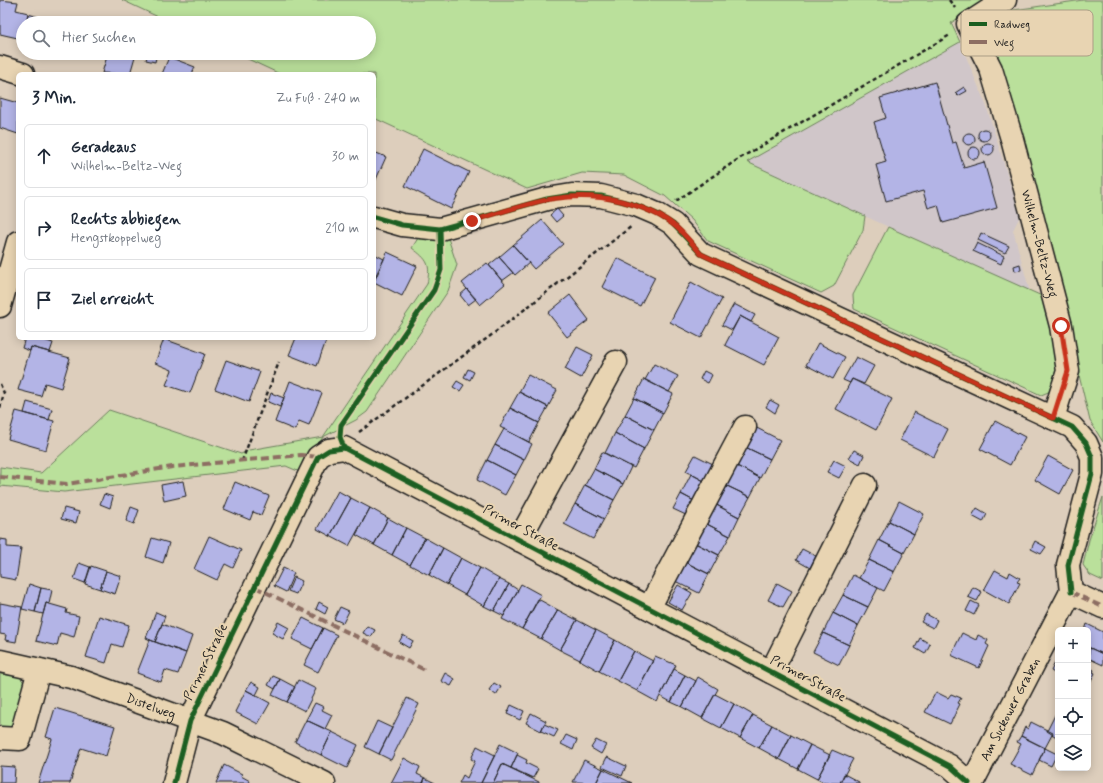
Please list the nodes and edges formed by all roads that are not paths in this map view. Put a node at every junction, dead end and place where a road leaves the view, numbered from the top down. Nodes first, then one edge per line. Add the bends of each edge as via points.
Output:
1 (1005, 0) edge
2 (990, 10) edge
3 (984, 56) edge
4 (0, 67) edge
5 (16, 72) edge
6 (376, 218) edge
7 (16, 249) edge
8 (0, 306) edge
9 (616, 362) dead end
10 (1053, 418) junction
11 (745, 427) dead end
12 (865, 485) dead end
13 (519, 540) junction
14 (1071, 592) junction
15 (1103, 607) edge
16 (649, 608) junction
17 (0, 661) edge
18 (39, 670) junction
19 (771, 672) junction
20 (190, 720) junction
21 (0, 738) edge
22 (174, 783) edge
23 (324, 783) edge
24 (970, 783) edge

1 - 2 street, Wilhelm-Beltz-Weg
3 - 10 street, Wilhelm-Beltz-Weg via 991,69 1012,139 1061,326 1068,371
4 - 5 street
6 - 10 street via 402,225 440,228 547,199 572,195 601,196 636,205 673,224 701,254
7 - 8 street
9 - 13 street
10 - 14 street via 1072,427 1086,443 1092,457 1092,474 1068,565
11 - 16 street
12 - 19 street
13 - 16 street, Primer Straße
13 - 20 street, Primer Straße via 344,448 330,450 318,457
14 - 15 street
14 - 24 street, Am Suckower Graben
16 - 19 street, Primer Straße
17 - 18 street, Distelweg
18 - 20 street, Distelweg via 71,677
18 - 21 street via 20,739
19 - 24 street, Primer Straße via 950,766
20 - 22 street, Primer Straße
20 - 23 street, Distelweg via 223,733

